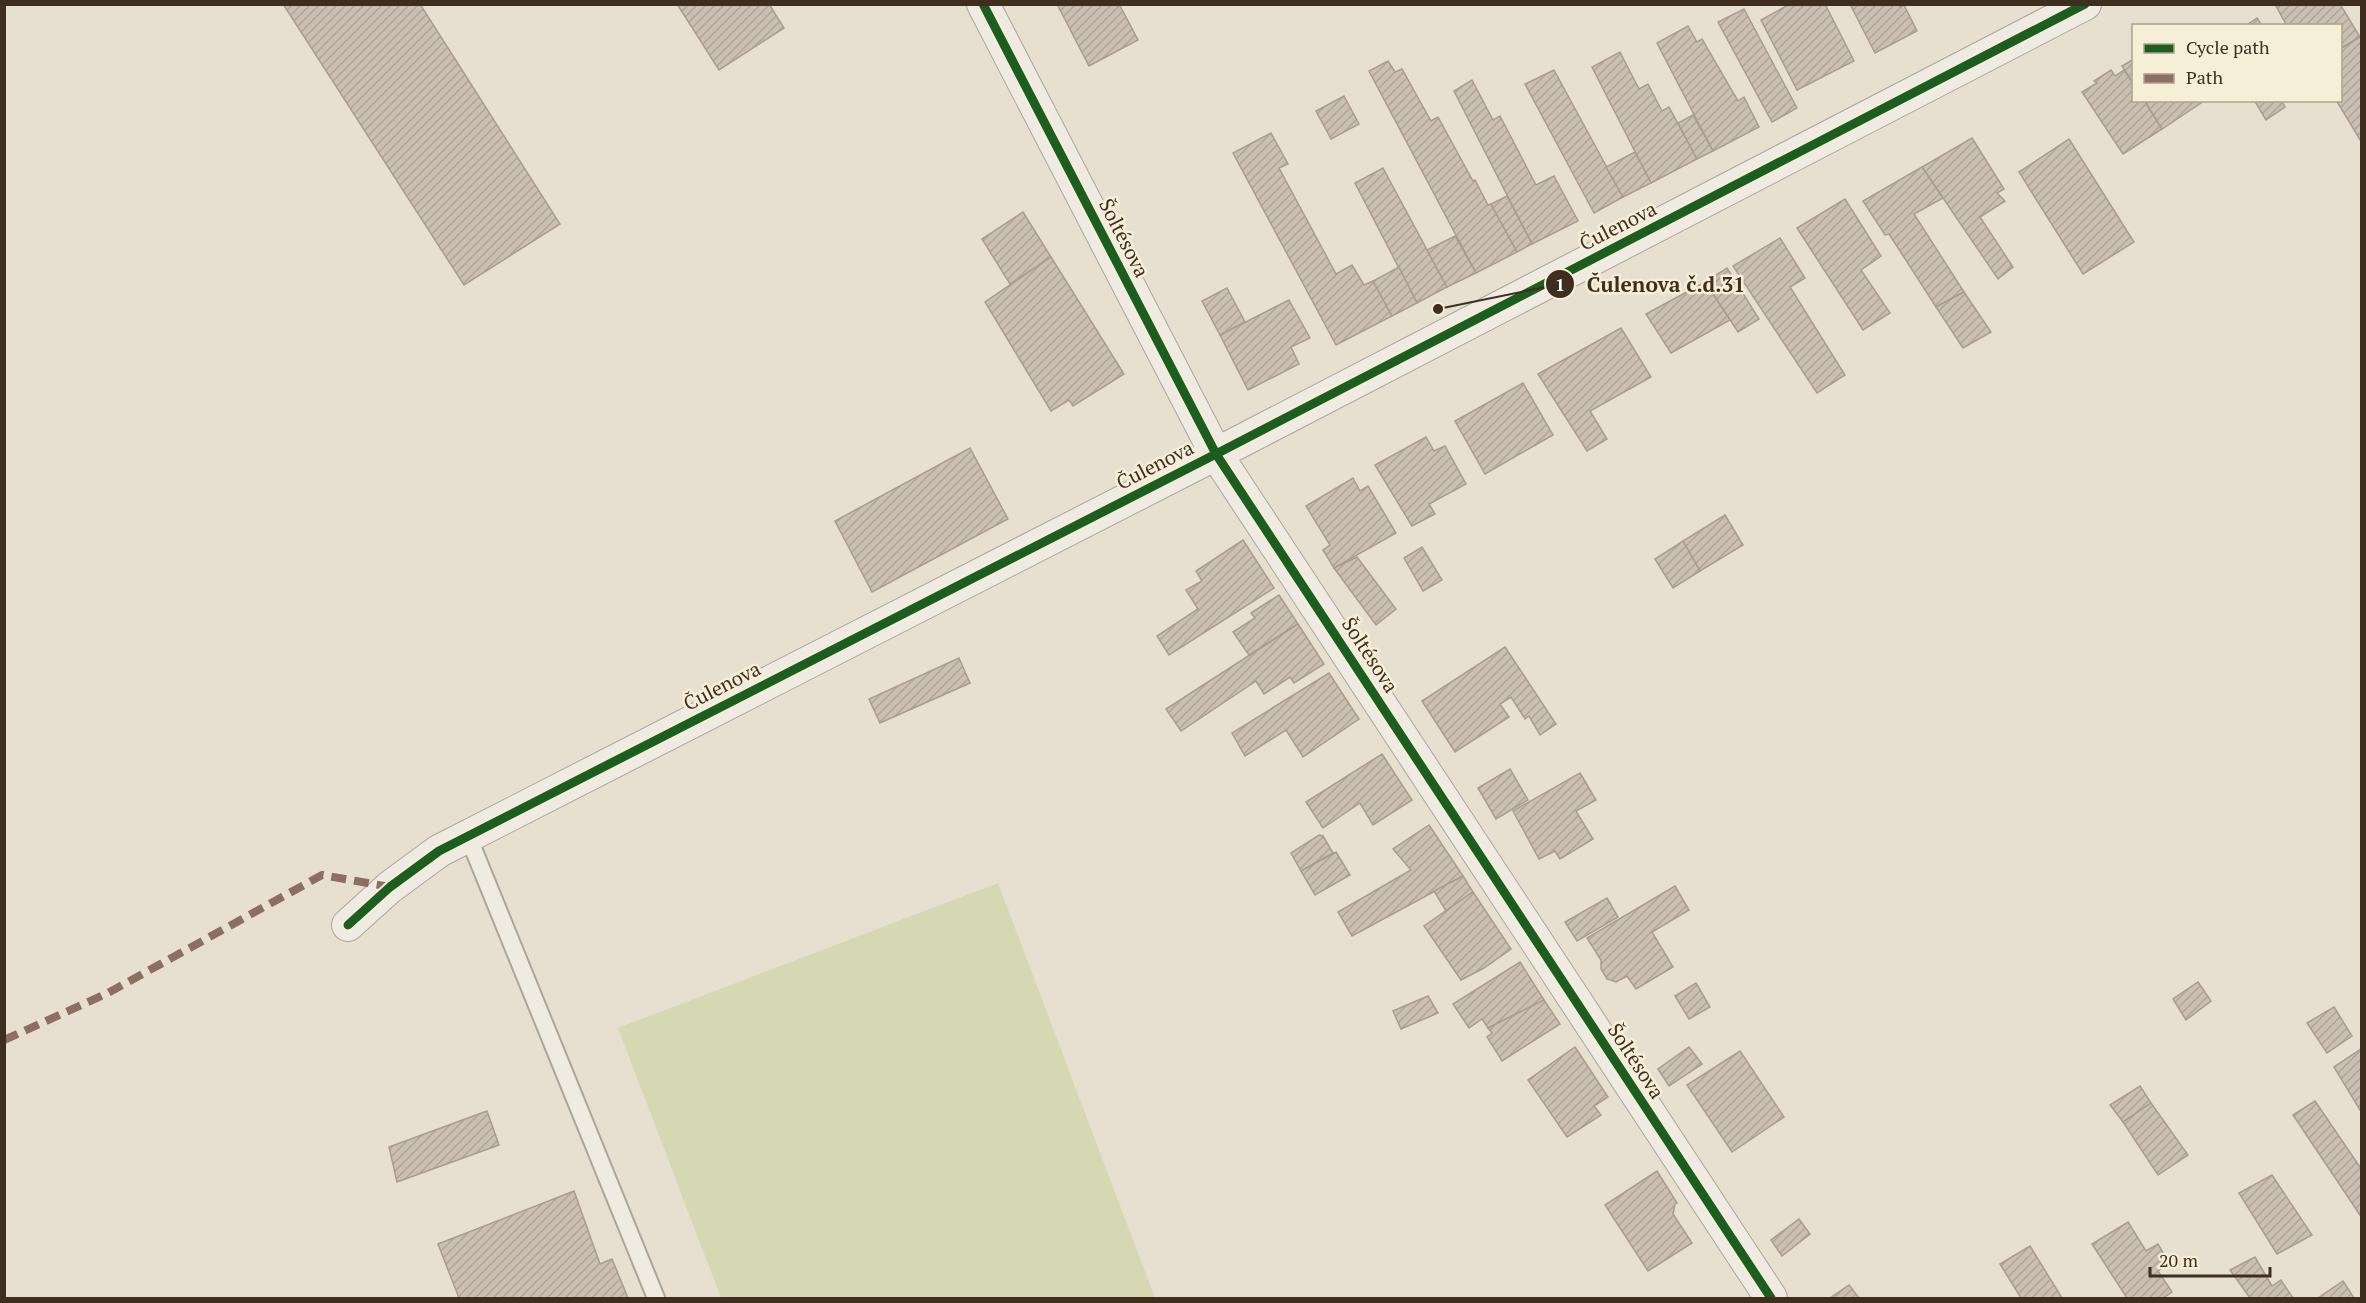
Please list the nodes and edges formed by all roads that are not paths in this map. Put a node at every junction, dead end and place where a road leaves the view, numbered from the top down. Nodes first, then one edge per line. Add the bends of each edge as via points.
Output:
1 (983, 4) edge
2 (2085, 4) edge
3 (1216, 454) junction
4 (468, 836) junction
5 (348, 925) dead end
6 (656, 1299) edge
7 (1771, 1299) edge

1 - 3 street, Šoltésova
2 - 3 street, Čulenova
3 - 4 street, Čulenova
3 - 7 street, Šoltésova
4 - 5 street, Čulenova via 439,851 390,887
4 - 6 lane

